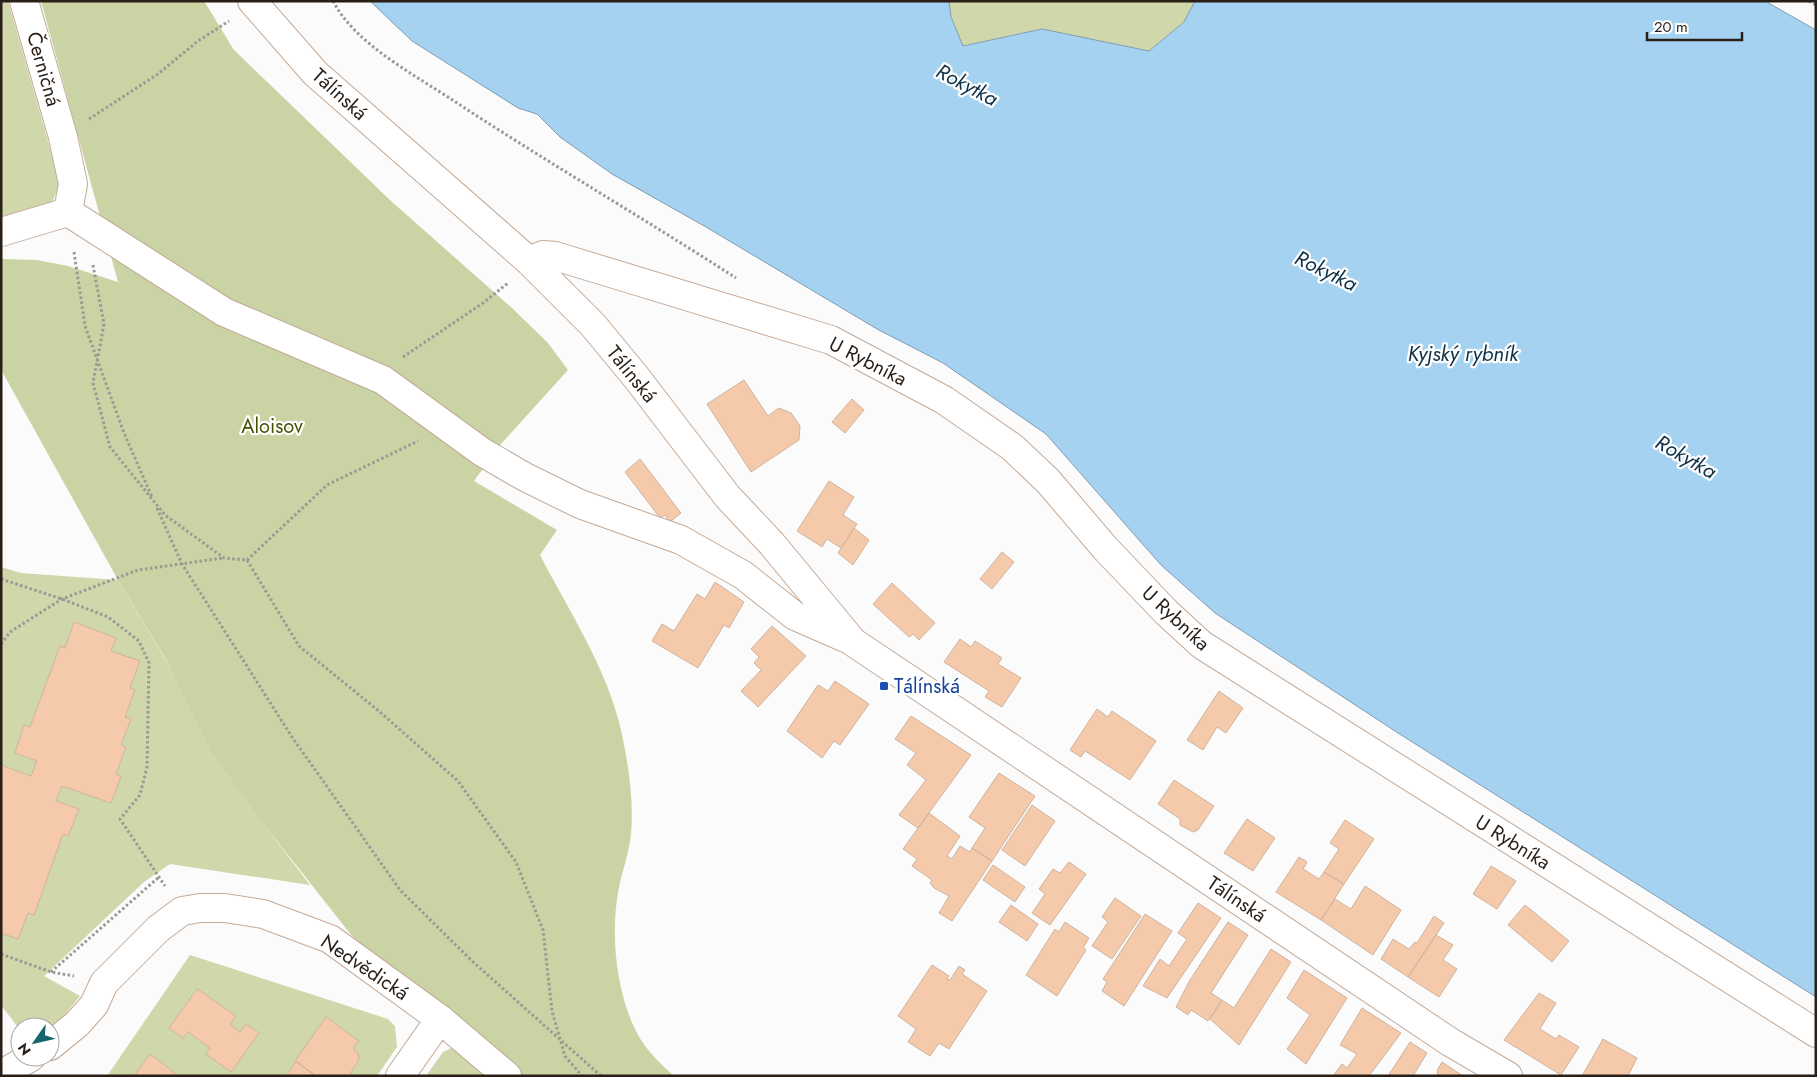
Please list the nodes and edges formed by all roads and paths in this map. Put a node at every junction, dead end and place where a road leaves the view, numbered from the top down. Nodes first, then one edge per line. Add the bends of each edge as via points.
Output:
1 (24, 1) edge
2 (333, 1) edge
3 (1809, 1) edge
4 (253, 3) edge
5 (1816, 5) edge
6 (63, 136) junction
7 (76, 217) junction
8 (1, 232) edge
9 (522, 270) junction
10 (740, 281) dead end
11 (97, 360) junction
12 (383, 380) junction
13 (448, 427) junction
14 (155, 503) junction
15 (224, 558) junction
16 (247, 560) junction
17 (182, 564) junction
18 (1, 579) edge
19 (62, 599) junction
20 (853, 642) junction
21 (1, 644) edge
22 (159, 877) junction
23 (182, 911) junction
24 (1, 954) edge
25 (52, 972) junction
26 (104, 983) junction
27 (440, 1019) junction
28 (1816, 1033) edge
29 (60, 1038) edge
30 (560, 1041) junction
31 (14, 1067) edge
32 (2, 1074) edge
33 (400, 1076) edge
34 (508, 1076) edge
35 (582, 1076) edge
36 (601, 1076) edge
37 (1508, 1076) edge

1 - 6 street, Černičná
2 - 10 path via 354,30 388,58
3 - 5 path
4 - 6 path via 158,74
4 - 9 street, Tálínská via 315,73
6 - 7 street, Černičná
7 - 8 street
7 - 11 path via 85,326
7 - 11 path via 104,324
7 - 12 street via 224,312
9 - 12 path via 483,303 404,356
9 - 20 street, Tálínská via 593,325 727,496 772,544
9 - 28 street, U Rybníka via 543,255 555,256 831,340 944,400 1012,447 1166,612 1202,645
11 - 14 path via 124,434
11 - 14 path via 93,383 110,447
12 - 13 street
13 - 16 path via 328,485
13 - 20 street via 482,452 580,504 681,540 743,575 795,616
14 - 15 path via 165,515
14 - 17 path
15 - 16 path
15 - 17 path
16 - 30 path via 299,646 458,781 516,862 544,930 552,1011
17 - 19 path via 138,570
17 - 30 path via 292,737 400,890
18 - 19 path
19 - 21 path via 10,632
19 - 22 path via 108,618 139,641 149,663 147,767 140,795 120,819
20 - 37 street, Tálínská via 1450,1042
22 - 23 path
22 - 25 path
23 - 26 street, Nedvědická via 158,929
23 - 27 street, Nedvědická via 225,908 263,914 330,939
24 - 25 path
25 - 26 path
26 - 29 street, Nedvědická via 94,1005
27 - 33 street
27 - 34 street, Nedvědická
30 - 35 path via 565,1056
30 - 36 path
31 - 32 street

